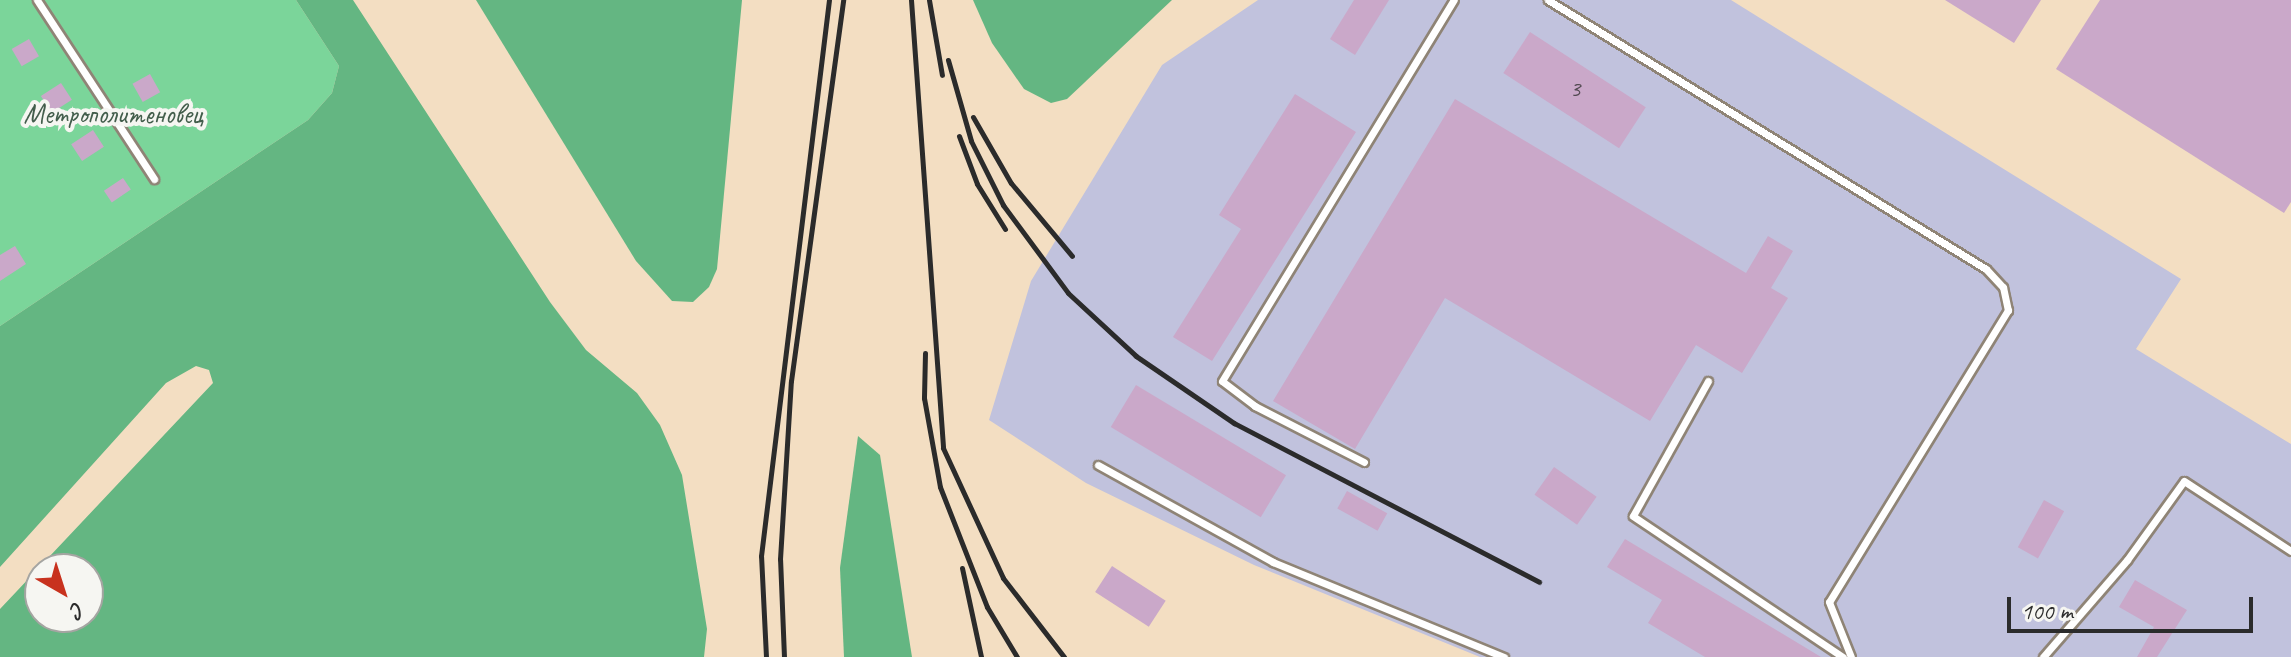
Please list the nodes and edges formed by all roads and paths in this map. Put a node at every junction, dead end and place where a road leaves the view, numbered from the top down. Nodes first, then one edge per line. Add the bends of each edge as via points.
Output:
1 (37, 0) edge
2 (1454, 0) edge
3 (1548, 0) edge
4 (154, 179) dead end
5 (1708, 381) dead end
6 (1364, 462) dead end
7 (1098, 465) dead end
8 (2291, 551) edge
9 (1504, 657) edge
10 (1843, 657) edge
11 (1851, 657) edge
12 (2043, 657) edge

1 - 4 lane
2 - 6 lane via 1222,381 1255,406
3 - 11 lane via 1986,269 2003,287 2008,310 1829,602
5 - 10 lane via 1633,516
7 - 9 lane via 1273,562
8 - 12 lane via 2184,481 2127,560

